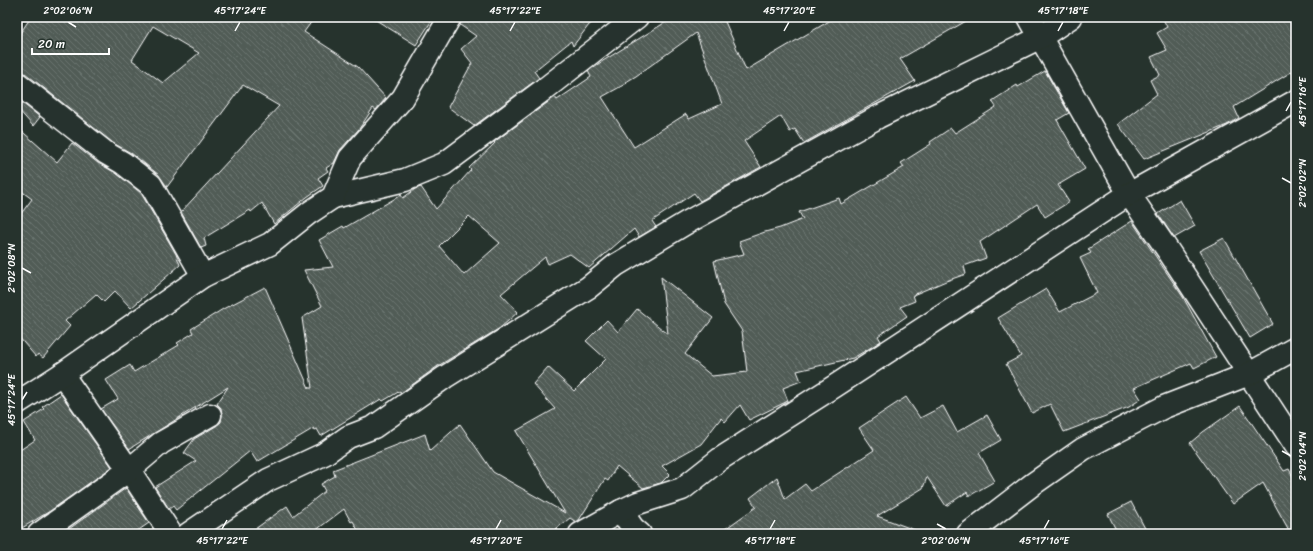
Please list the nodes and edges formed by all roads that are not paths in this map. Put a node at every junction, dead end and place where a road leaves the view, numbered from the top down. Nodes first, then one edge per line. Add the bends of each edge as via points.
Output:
1 (450, 17) edge
2 (637, 17) edge
3 (1029, 17) edge
4 (1071, 17) edge
5 (1042, 37) junction
6 (17, 83) edge
7 (1296, 101) edge
8 (1129, 194) junction
9 (333, 197) junction
10 (203, 276) junction
11 (1296, 348) edge
12 (62, 374) junction
13 (1249, 374) junction
14 (17, 403) edge
15 (210, 415) dead end
16 (1296, 446) edge
17 (129, 470) junction
18 (621, 511) junction
19 (39, 534) edge
20 (171, 534) edge
21 (188, 534) edge
22 (580, 534) edge
23 (640, 534) edge
24 (968, 534) edge

1 - 9 street via 403,98 350,158
2 - 9 street via 444,164 405,180
3 - 5 street
4 - 5 street
5 - 8 street
5 - 21 street via 878,117 686,223 616,265 589,287 445,377 374,427 348,437 324,454 268,480
6 - 10 street via 151,185
7 - 8 street
8 - 13 street
8 - 18 street via 720,459 682,489
9 - 10 street via 270,244
10 - 12 street
11 - 13 street
12 - 14 street
12 - 17 street
13 - 16 street
13 - 24 street via 1164,407 1083,449
15 - 17 street via 161,443
17 - 19 street
17 - 20 street
18 - 22 street
18 - 23 street

